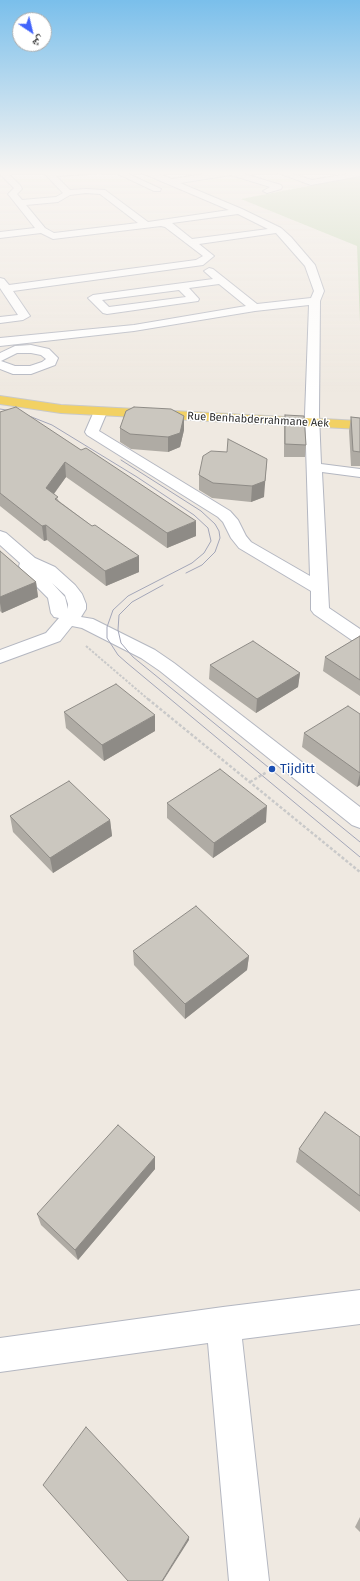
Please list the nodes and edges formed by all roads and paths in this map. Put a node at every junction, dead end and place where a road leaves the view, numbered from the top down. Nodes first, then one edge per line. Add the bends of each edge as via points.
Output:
1 (195, 245) edge
2 (293, 245) edge
3 (200, 263) junction
4 (221, 281) junction
5 (3, 285) edge
6 (181, 286) junction
7 (315, 301) junction
8 (128, 308) junction
9 (255, 308) junction
10 (0, 320) edge
11 (146, 326) junction
12 (79, 334) junction
13 (2, 341) edge
14 (15, 350) junction
15 (56, 350) junction
16 (0, 358) edge
17 (0, 365) edge
18 (6, 400) edge
19 (100, 412) junction
20 (360, 418) edge
21 (312, 419) junction
22 (360, 425) edge
23 (314, 467) junction
24 (360, 473) edge
25 (3, 542) edge
26 (319, 589) junction
27 (67, 620) junction
28 (359, 635) edge
29 (0, 657) edge
30 (360, 819) edge
31 (360, 872) edge
32 (360, 1307) edge
33 (223, 1324) junction
34 (0, 1356) edge
35 (249, 1581) edge

1 - 3 street via 209,256
2 - 7 street via 310,265 319,291
3 - 4 street
3 - 5 street
4 - 6 street
4 - 9 street
5 - 10 street via 24,316
6 - 8 street via 194,298
6 - 8 street via 93,298 107,311
7 - 9 street
7 - 21 street
8 - 11 street
9 - 11 street
11 - 12 street
12 - 13 street
12 - 15 street
13 - 14 street
14 - 15 street
14 - 16 street
15 - 17 street via 51,362 31,370 13,370
18 - 19 main road, Rue Benhabderrahmane Aek
18 - 21 main road, Rue Benhabderrahmane Aek
19 - 21 main road, Rue Benhabderrahmane Aek
19 - 26 street via 92,432 224,514 230,520 238,538 246,545
20 - 21 main road, Rue Benhabderrahmane Aek
21 - 22 main road, Rue Benhabderrahmane Aek
21 - 23 street
23 - 24 street
23 - 26 street
25 - 27 street via 29,562 27,566 56,597 60,613
26 - 28 street via 320,610
27 - 29 street via 52,637
27 - 30 street via 87,623 148,654
27 - 31 path via 150,701
32 - 33 street
33 - 34 street
33 - 35 street

